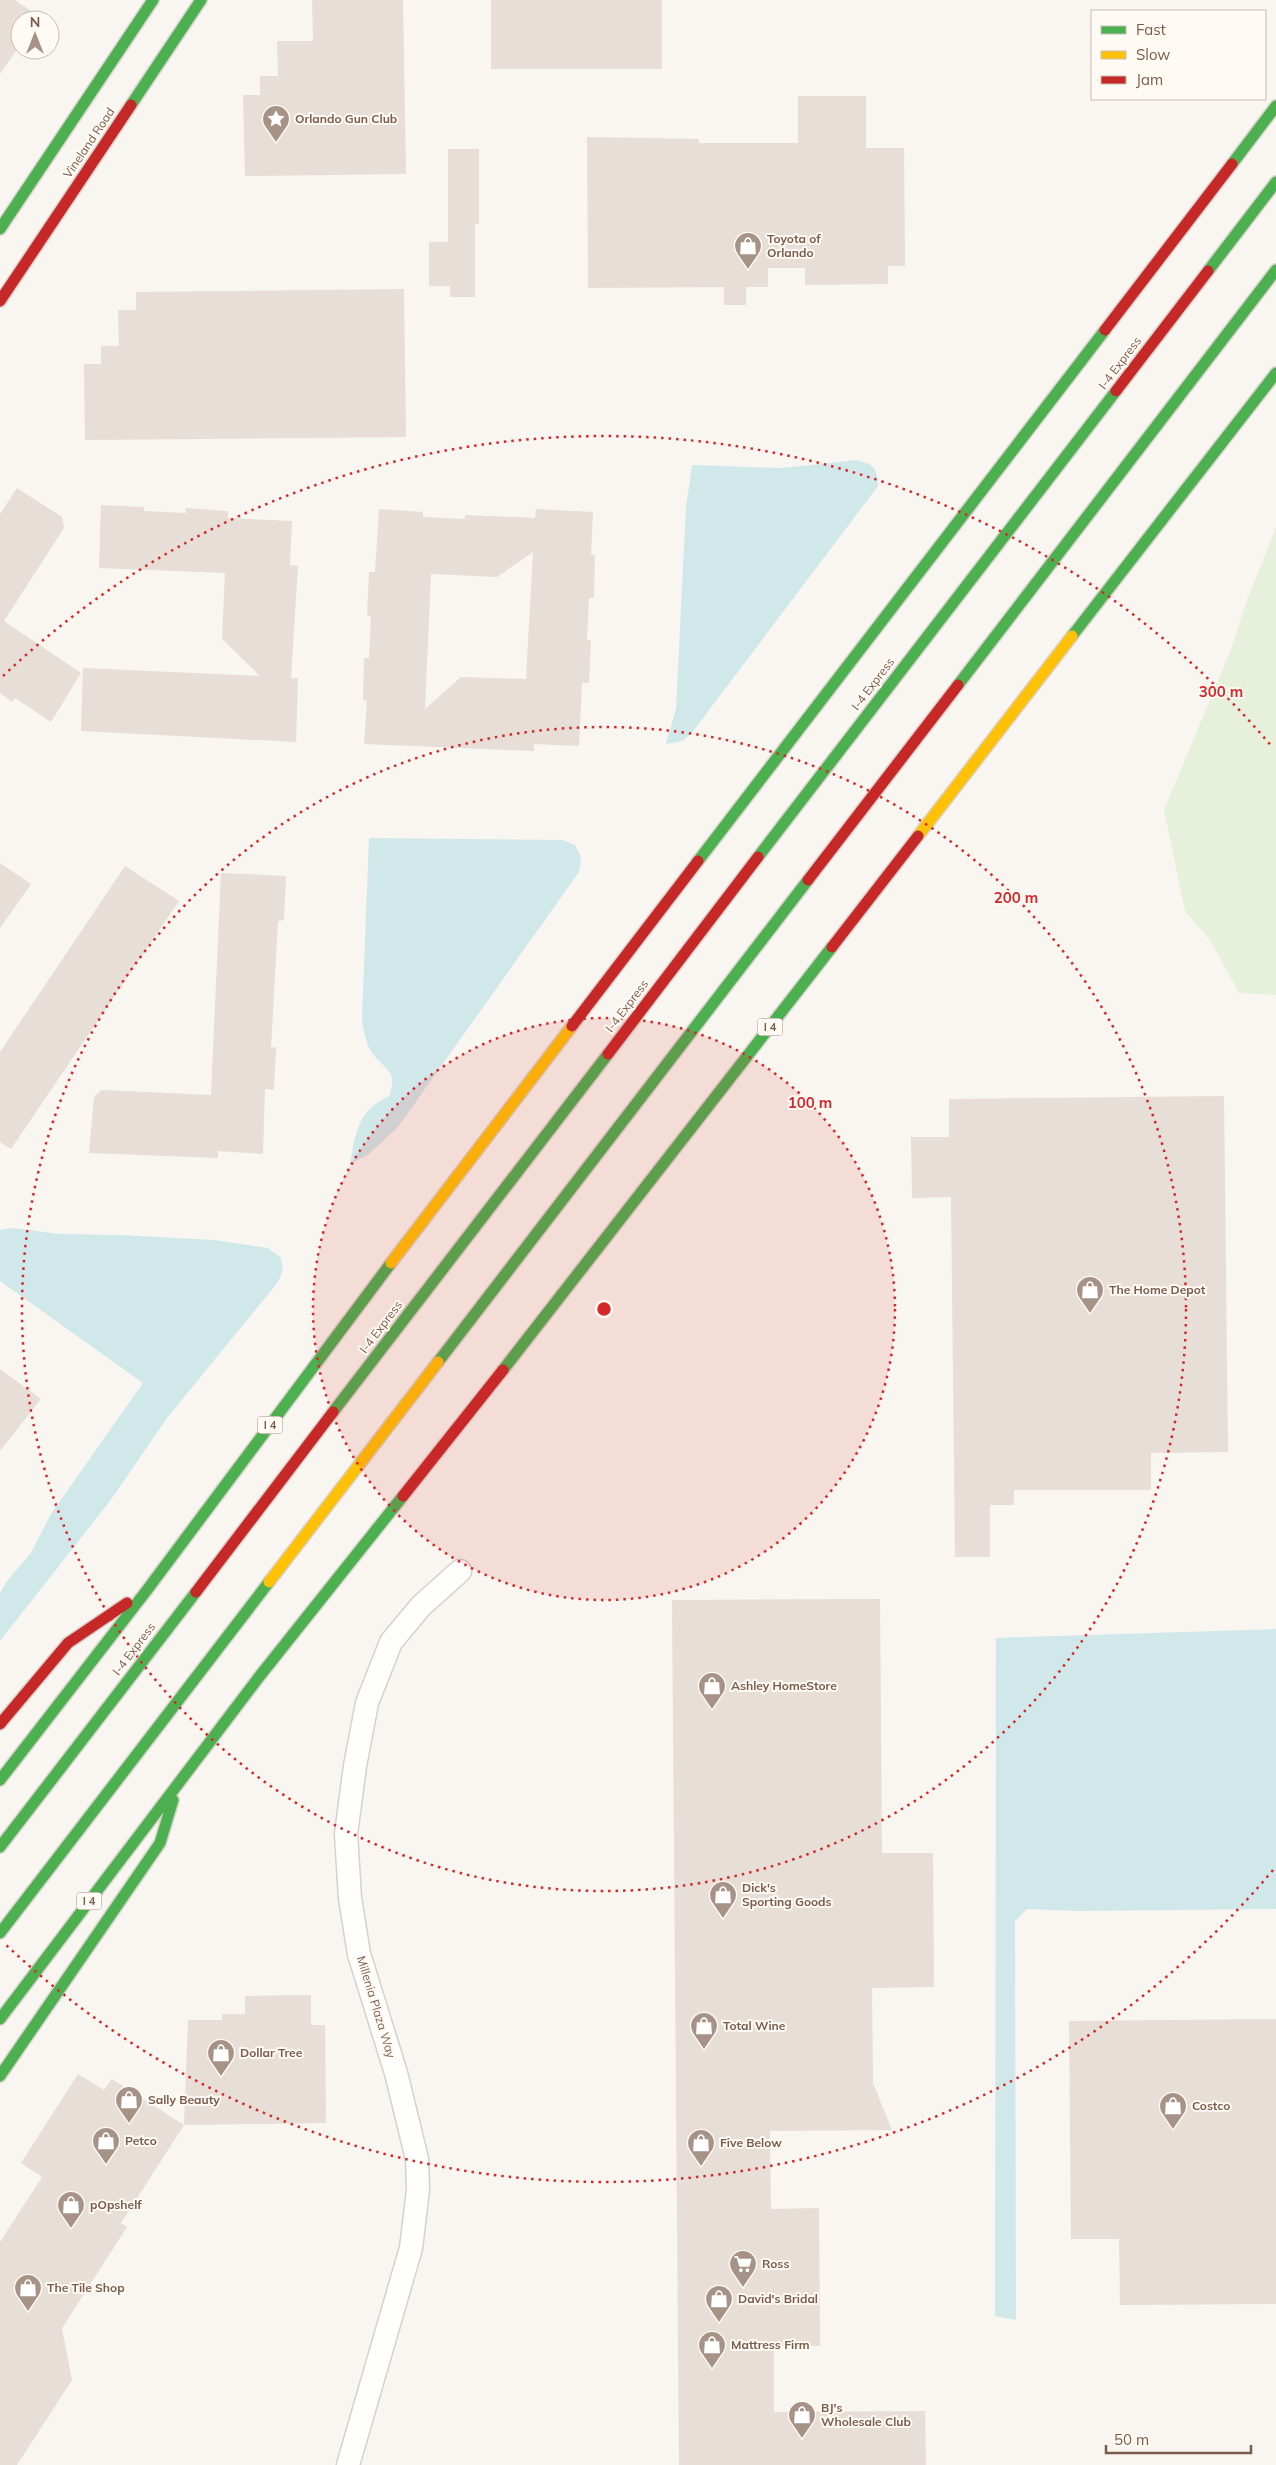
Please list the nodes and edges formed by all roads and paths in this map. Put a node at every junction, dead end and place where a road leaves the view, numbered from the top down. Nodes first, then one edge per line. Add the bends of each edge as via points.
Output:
1 (153, 0) edge
2 (201, 0) edge
3 (1276, 106) edge
4 (32, 180) junction
5 (1276, 182) edge
6 (68, 199) junction
7 (0, 228) edge
8 (1276, 270) edge
9 (0, 301) edge
10 (1276, 373) edge
11 (460, 1571) dead end
12 (147, 1590) junction
13 (0, 1724) edge
14 (0, 1780) edge
15 (178, 1783) junction
16 (0, 1846) edge
17 (0, 1933) edge
18 (0, 2019) edge
19 (0, 2076) edge
20 (348, 2465) edge

1 - 4 main road
2 - 6 main road, Vineland Road
3 - 12 main road, I 4 via 393,1260
4 - 6 main road
4 - 7 main road
5 - 16 main road, I-4 Express
6 - 9 main road, Vineland Road
8 - 17 main road
10 - 15 main road, I 4 via 551,1310
11 - 20 street, Millenia Plaza Way via 421,1606 391,1642 367,1703 347,1824 350,1898 360,1954 396,2073 417,2159 418,2190 411,2248
12 - 13 main road via 68,1643
12 - 14 main road, I 4
15 - 18 main road, I 4
15 - 19 main road via 160,1843

